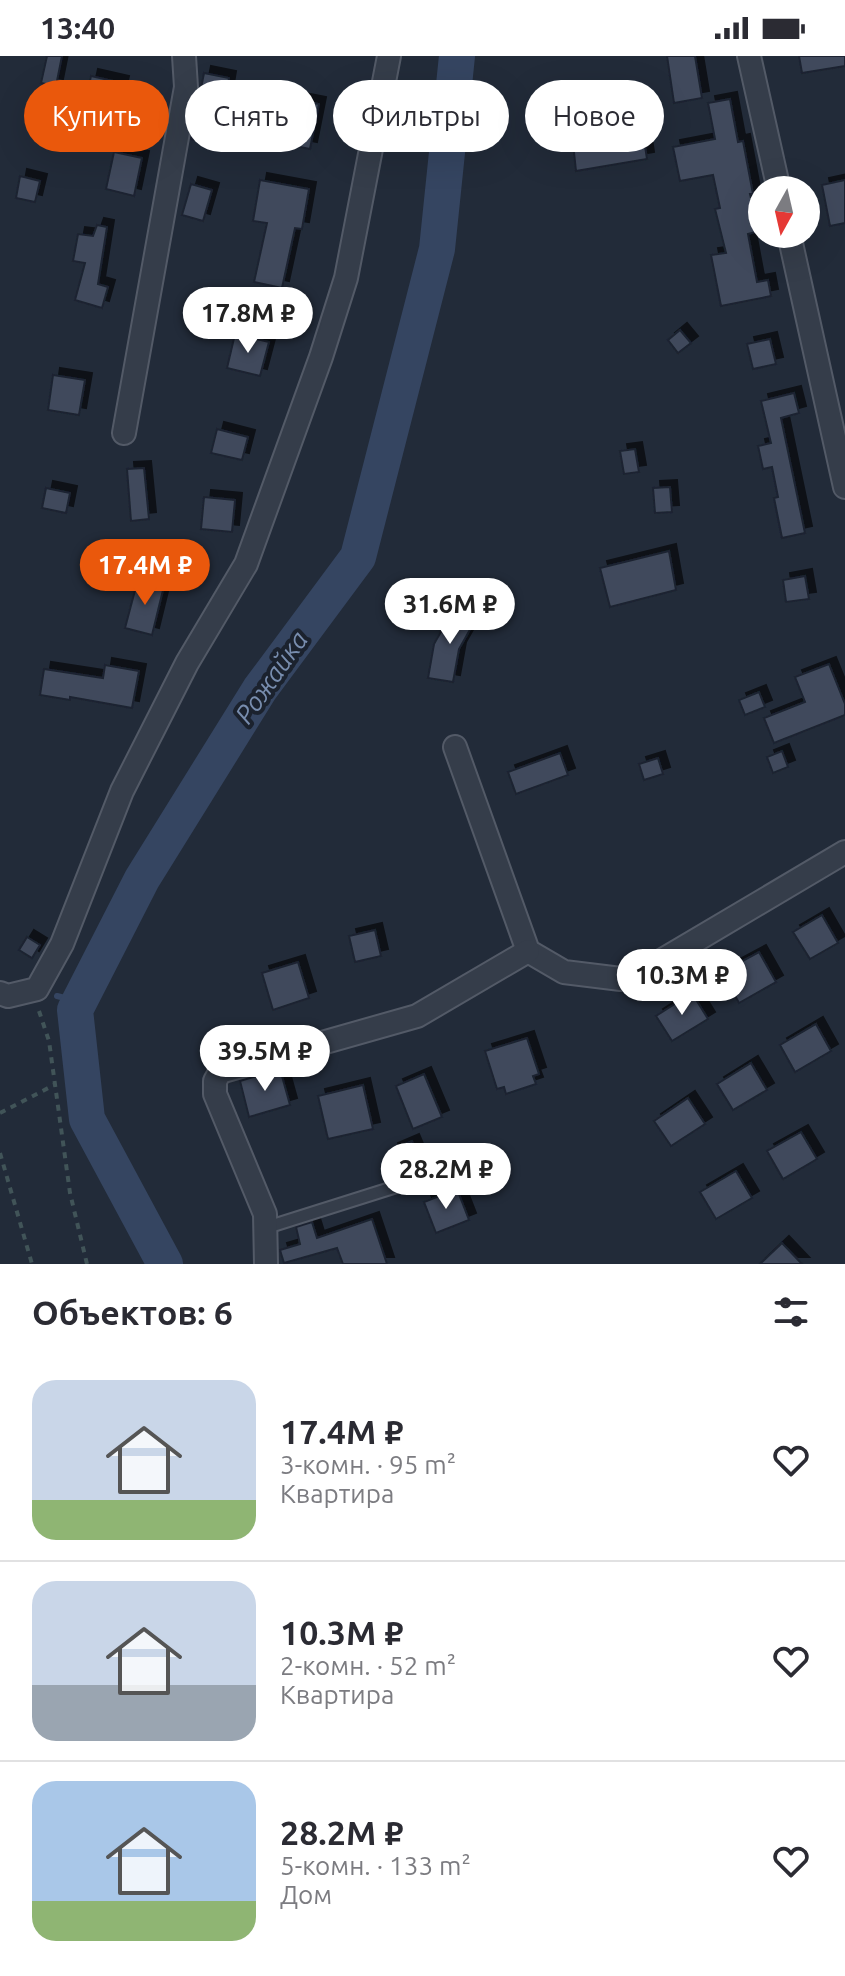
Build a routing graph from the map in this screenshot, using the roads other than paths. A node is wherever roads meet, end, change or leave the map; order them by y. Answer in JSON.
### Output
{"nodes":[{"id":1,"x":184,"y":56,"type":"edge"},
{"id":2,"x":389,"y":56,"type":"edge"},
{"id":3,"x":749,"y":56,"type":"edge"},
{"id":4,"x":776,"y":176,"type":"edge"},
{"id":5,"x":792,"y":248,"type":"edge"},
{"id":6,"x":124,"y":433,"type":"dead end"},
{"id":7,"x":845,"y":487,"type":"edge"},
{"id":8,"x":455,"y":747,"type":"dead end"},
{"id":9,"x":845,"y":852,"type":"edge"},
{"id":10,"x":528,"y":951,"type":"junction"},
{"id":11,"x":0,"y":993,"type":"edge"},
{"id":12,"x":395,"y":1187,"type":"dead end"},
{"id":13,"x":265,"y":1228,"type":"junction"},
{"id":14,"x":266,"y":1264,"type":"edge"}],
"edges":[{"from":1,"to":6,"type":"street"},
{"from":2,"to":11,"type":"street"},
{"from":3,"to":4,"type":"street"},
{"from":5,"to":7,"type":"street"},
{"from":8,"to":10,"type":"street"},
{"from":9,"to":10,"type":"street"},
{"from":10,"to":13,"type":"street"},
{"from":12,"to":13,"type":"lane"},
{"from":13,"to":14,"type":"street"}]}
